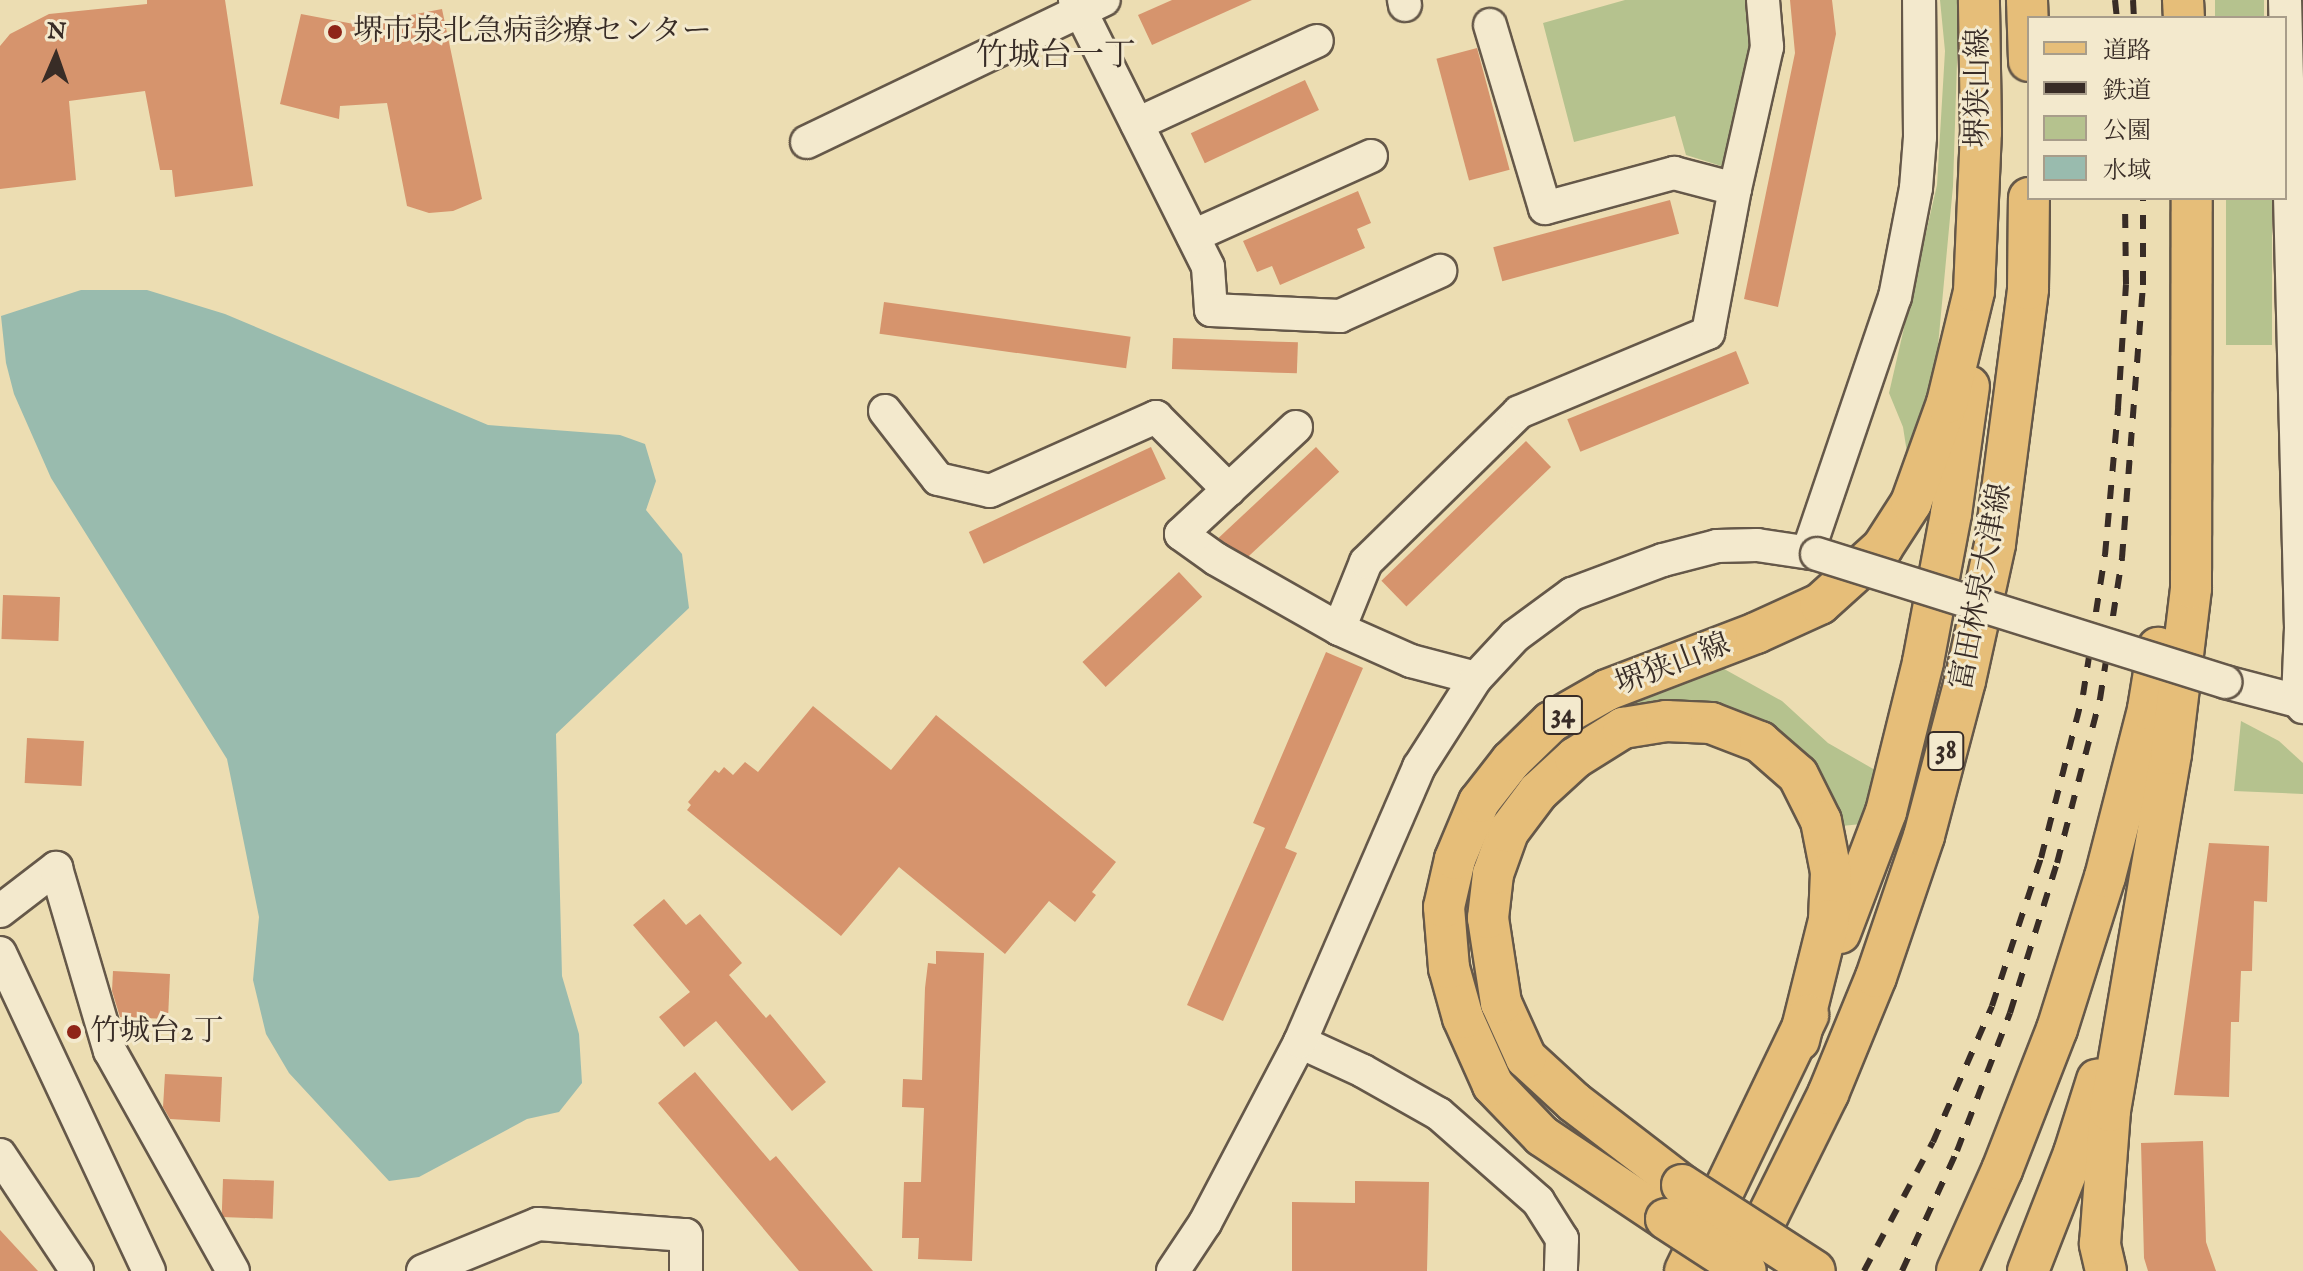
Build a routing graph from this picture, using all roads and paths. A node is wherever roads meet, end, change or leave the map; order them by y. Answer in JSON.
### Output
{"nodes":[{"id":1,"x":1763,"y":0,"type":"edge"},
{"id":2,"x":1919,"y":0,"type":"edge"},
{"id":3,"x":1979,"y":0,"type":"edge"},
{"id":4,"x":1086,"y":4,"type":"edge"},
{"id":5,"x":1490,"y":25,"type":"dead end"},
{"id":6,"x":1317,"y":41,"type":"dead end"},
{"id":7,"x":2287,"y":60,"type":"edge"},
{"id":8,"x":1137,"y":124,"type":"junction"},
{"id":9,"x":807,"y":142,"type":"dead end"},
{"id":10,"x":1371,"y":156,"type":"dead end"},
{"id":11,"x":1735,"y":189,"type":"junction"},
{"id":12,"x":2029,"y":200,"type":"edge"},
{"id":13,"x":2192,"y":200,"type":"edge"},
{"id":14,"x":1193,"y":236,"type":"junction"},
{"id":15,"x":1440,"y":271,"type":"dead end"},
{"id":16,"x":2193,"y":286,"type":"junction"},
{"id":17,"x":1974,"y":291,"type":"junction"},
{"id":18,"x":885,"y":411,"type":"dead end"},
{"id":19,"x":1296,"y":427,"type":"dead end"},
{"id":20,"x":2300,"y":450,"type":"edge"},
{"id":21,"x":1229,"y":490,"type":"junction"},
{"id":22,"x":1812,"y":553,"type":"junction"},
{"id":23,"x":1339,"y":629,"type":"junction"},
{"id":24,"x":1476,"y":678,"type":"junction"},
{"id":25,"x":2300,"y":704,"type":"edge"},
{"id":26,"x":2153,"y":859,"type":"junction"},
{"id":27,"x":0,"y":911,"type":"edge"},
{"id":28,"x":0,"y":953,"type":"edge"},
{"id":29,"x":1799,"y":1040,"type":"junction"},
{"id":30,"x":1300,"y":1042,"type":"junction"},
{"id":31,"x":1745,"y":1151,"type":"junction"},
{"id":32,"x":0,"y":1155,"type":"edge"},
{"id":33,"x":1674,"y":1202,"type":"junction"},
{"id":34,"x":77,"y":1271,"type":"edge"},
{"id":35,"x":149,"y":1271,"type":"edge"},
{"id":36,"x":233,"y":1271,"type":"edge"},
{"id":37,"x":423,"y":1271,"type":"edge"},
{"id":38,"x":686,"y":1271,"type":"edge"},
{"id":39,"x":1173,"y":1271,"type":"edge"},
{"id":40,"x":1561,"y":1271,"type":"edge"},
{"id":41,"x":1666,"y":1271,"type":"edge"},
{"id":42,"x":1685,"y":1271,"type":"edge"},
{"id":43,"x":1744,"y":1271,"type":"edge"},
{"id":44,"x":1815,"y":1271,"type":"edge"},
{"id":45,"x":1957,"y":1271,"type":"edge"},
{"id":46,"x":2028,"y":1271,"type":"edge"},
{"id":47,"x":2106,"y":1271,"type":"edge"}],
"edges":[{"from":1,"to":11,"type":"street"},
{"from":2,"to":22,"type":"street"},
{"from":3,"to":17,"type":"main road","name":"堺狭山線"},
{"from":4,"to":8,"type":"street"},
{"from":4,"to":9,"type":"street"},
{"from":5,"to":11,"type":"street"},
{"from":6,"to":8,"type":"street"},
{"from":7,"to":20,"type":"street"},
{"from":8,"to":14,"type":"street"},
{"from":10,"to":14,"type":"street"},
{"from":11,"to":23,"type":"street"},
{"from":12,"to":43,"type":"main road","name":"富田林泉大津線","number":"38"},
{"from":13,"to":16,"type":"main road"},
{"from":14,"to":15,"type":"street"},
{"from":16,"to":26,"type":"main road"},
{"from":16,"to":45,"type":"main road"},
{"from":17,"to":29,"type":"main road","number":"38"},
{"from":17,"to":33,"type":"main road","name":"堺狭山線","number":"34"},
{"from":18,"to":21,"type":"street"},
{"from":19,"to":21,"type":"street"},
{"from":20,"to":25,"type":"street"},
{"from":21,"to":23,"type":"street"},
{"from":22,"to":24,"type":"street"},
{"from":22,"to":25,"type":"street","bridge":true},
{"from":23,"to":24,"type":"street"},
{"from":24,"to":30,"type":"street"},
{"from":26,"to":46,"type":"main road"},
{"from":26,"to":47,"type":"main road"},
{"from":27,"to":36,"type":"street"},
{"from":28,"to":35,"type":"street"},
{"from":29,"to":31,"type":"main road","number":"38"},
{"from":29,"to":33,"type":"main road","name":"堺狭山線","number":"34"},
{"from":30,"to":39,"type":"street"},
{"from":30,"to":40,"type":"street"},
{"from":31,"to":41,"type":"main road"},
{"from":31,"to":42,"type":"main road","number":"38"},
{"from":32,"to":34,"type":"street"},
{"from":33,"to":43,"type":"main road","name":"堺狭山線","number":"34","bridge":true},
{"from":33,"to":44,"type":"main road","name":"堺狭山線","number":"34","bridge":true},
{"from":37,"to":38,"type":"street"}]}
